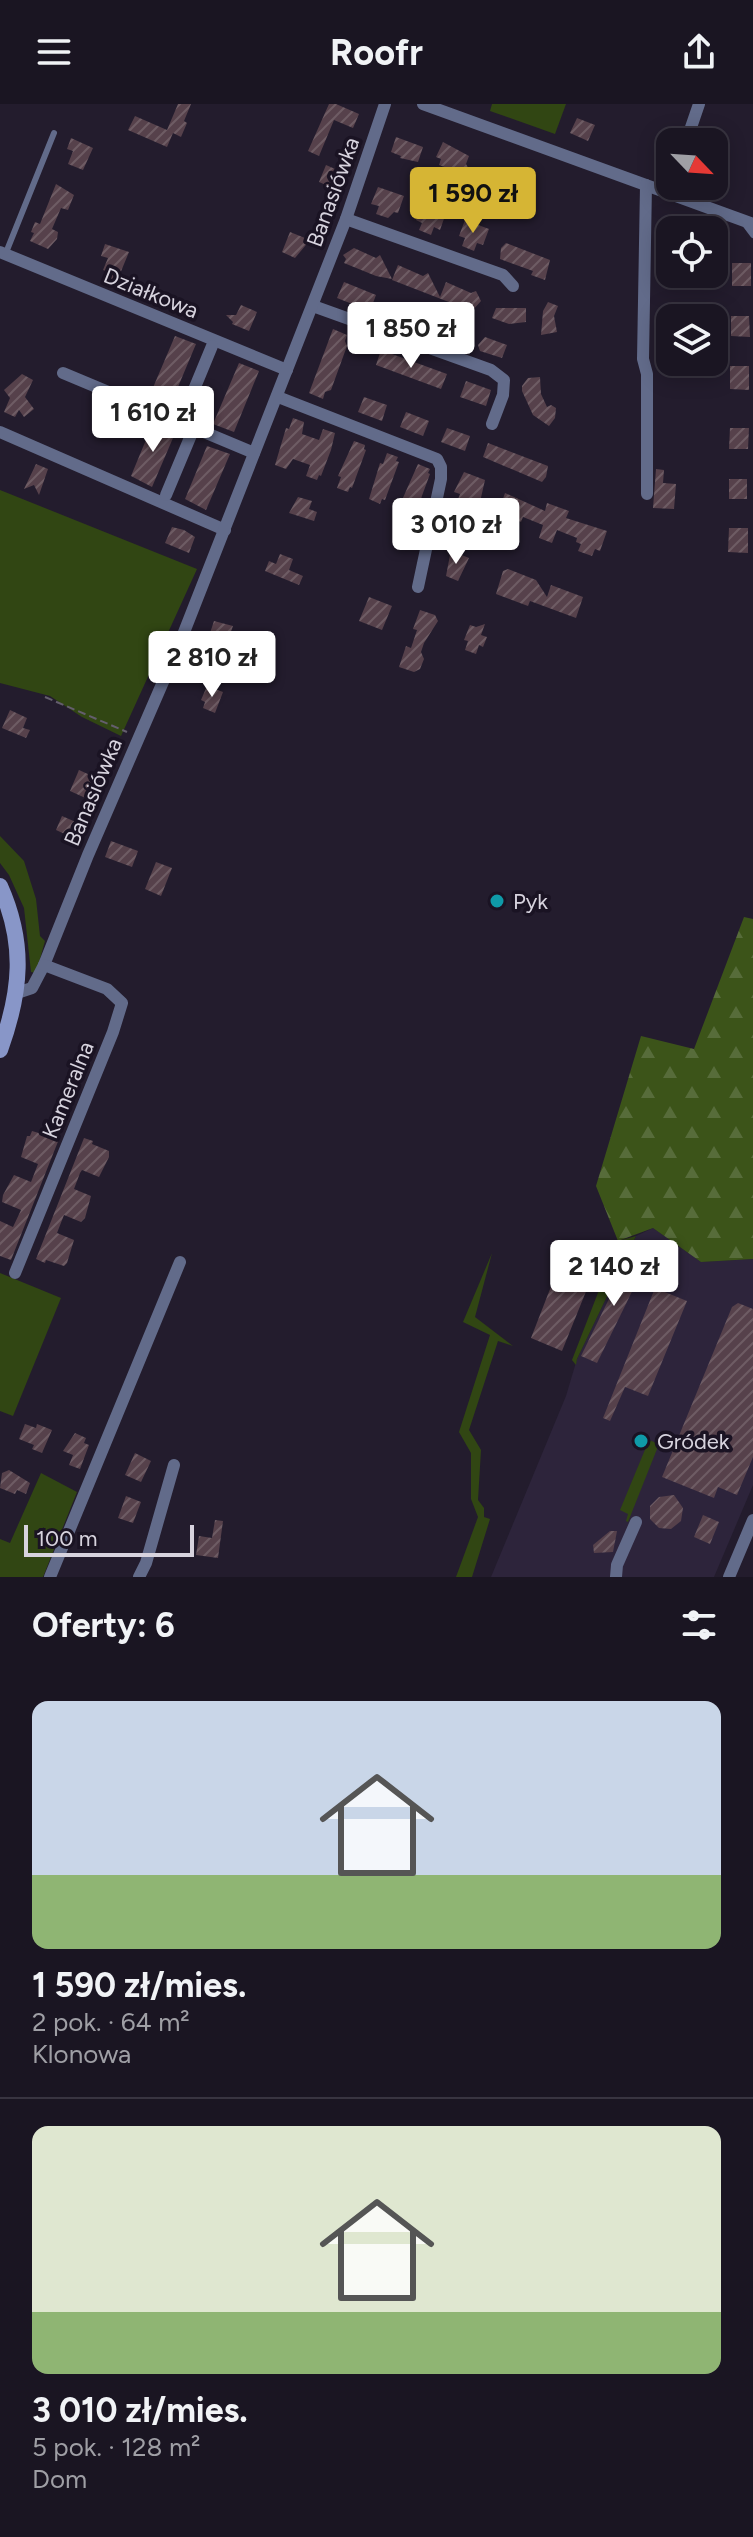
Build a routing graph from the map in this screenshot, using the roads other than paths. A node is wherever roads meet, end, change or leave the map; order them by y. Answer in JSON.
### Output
{"nodes":[{"id":1,"x":385,"y":104,"type":"edge"},
{"id":2,"x":423,"y":104,"type":"edge"},
{"id":3,"x":699,"y":104,"type":"edge"},
{"id":4,"x":691,"y":128,"type":"edge"},
{"id":5,"x":54,"y":133,"type":"dead end"},
{"id":6,"x":646,"y":185,"type":"junction"},
{"id":7,"x":656,"y":187,"type":"edge"},
{"id":8,"x":695,"y":200,"type":"edge"},
{"id":9,"x":346,"y":219,"type":"junction"},
{"id":10,"x":748,"y":222,"type":"edge"},
{"id":11,"x":753,"y":235,"type":"edge"},
{"id":12,"x":3,"y":253,"type":"edge"},
{"id":13,"x":513,"y":286,"type":"dead end"},
{"id":14,"x":313,"y":306,"type":"junction"},
{"id":15,"x":212,"y":346,"type":"dead end"},
{"id":16,"x":287,"y":370,"type":"junction"},
{"id":17,"x":63,"y":373,"type":"dead end"},
{"id":18,"x":278,"y":397,"type":"junction"},
{"id":19,"x":181,"y":421,"type":"junction"},
{"id":20,"x":492,"y":424,"type":"dead end"},
{"id":21,"x":194,"y":428,"type":"junction"},
{"id":22,"x":0,"y":432,"type":"edge"},
{"id":23,"x":254,"y":453,"type":"junction"},
{"id":24,"x":647,"y":494,"type":"dead end"},
{"id":25,"x":166,"y":495,"type":"dead end"},
{"id":26,"x":225,"y":530,"type":"junction"},
{"id":27,"x":418,"y":587,"type":"dead end"},
{"id":28,"x":0,"y":886,"type":"edge"},
{"id":29,"x":44,"y":965,"type":"junction"},
{"id":30,"x":17,"y":993,"type":"junction"},
{"id":31,"x":0,"y":1050,"type":"edge"},
{"id":32,"x":180,"y":1262,"type":"dead end"},
{"id":33,"x":15,"y":1273,"type":"dead end"},
{"id":34,"x":174,"y":1465,"type":"dead end"},
{"id":35,"x":753,"y":1520,"type":"edge"},
{"id":36,"x":636,"y":1522,"type":"dead end"},
{"id":37,"x":50,"y":1577,"type":"edge"},
{"id":38,"x":139,"y":1577,"type":"edge"},
{"id":39,"x":616,"y":1577,"type":"edge"},
{"id":40,"x":729,"y":1577,"type":"edge"}],
"edges":[{"from":1,"to":9,"type":"street","name":"Banasiówka"},
{"from":2,"to":6,"type":"street"},
{"from":3,"to":4,"type":"street"},
{"from":5,"to":12,"type":"lane"},
{"from":6,"to":7,"type":"street"},
{"from":6,"to":24,"type":"street"},
{"from":8,"to":10,"type":"street"},
{"from":9,"to":13,"type":"street"},
{"from":9,"to":14,"type":"street","name":"Banasiówka"},
{"from":10,"to":11,"type":"lane"},
{"from":12,"to":16,"type":"street","name":"Działkowa"},
{"from":14,"to":16,"type":"street","name":"Banasiówka"},
{"from":14,"to":20,"type":"street"},
{"from":15,"to":19,"type":"street"},
{"from":16,"to":18,"type":"street","name":"Banasiówka"},
{"from":17,"to":19,"type":"street"},
{"from":18,"to":23,"type":"street","name":"Banasiówka"},
{"from":18,"to":27,"type":"street"},
{"from":19,"to":21,"type":"street"},
{"from":21,"to":23,"type":"street"},
{"from":21,"to":25,"type":"street"},
{"from":22,"to":26,"type":"street"},
{"from":23,"to":26,"type":"street","name":"Banasiówka"},
{"from":26,"to":29,"type":"street","name":"Banasiówka"},
{"from":28,"to":30,"type":"main road"},
{"from":29,"to":30,"type":"street","name":"Banasiówka"},
{"from":29,"to":33,"type":"street","name":"Kameralna"},
{"from":30,"to":31,"type":"main road"},
{"from":32,"to":37,"type":"street"},
{"from":34,"to":38,"type":"street"},
{"from":35,"to":40,"type":"street"},
{"from":36,"to":39,"type":"street"}]}
